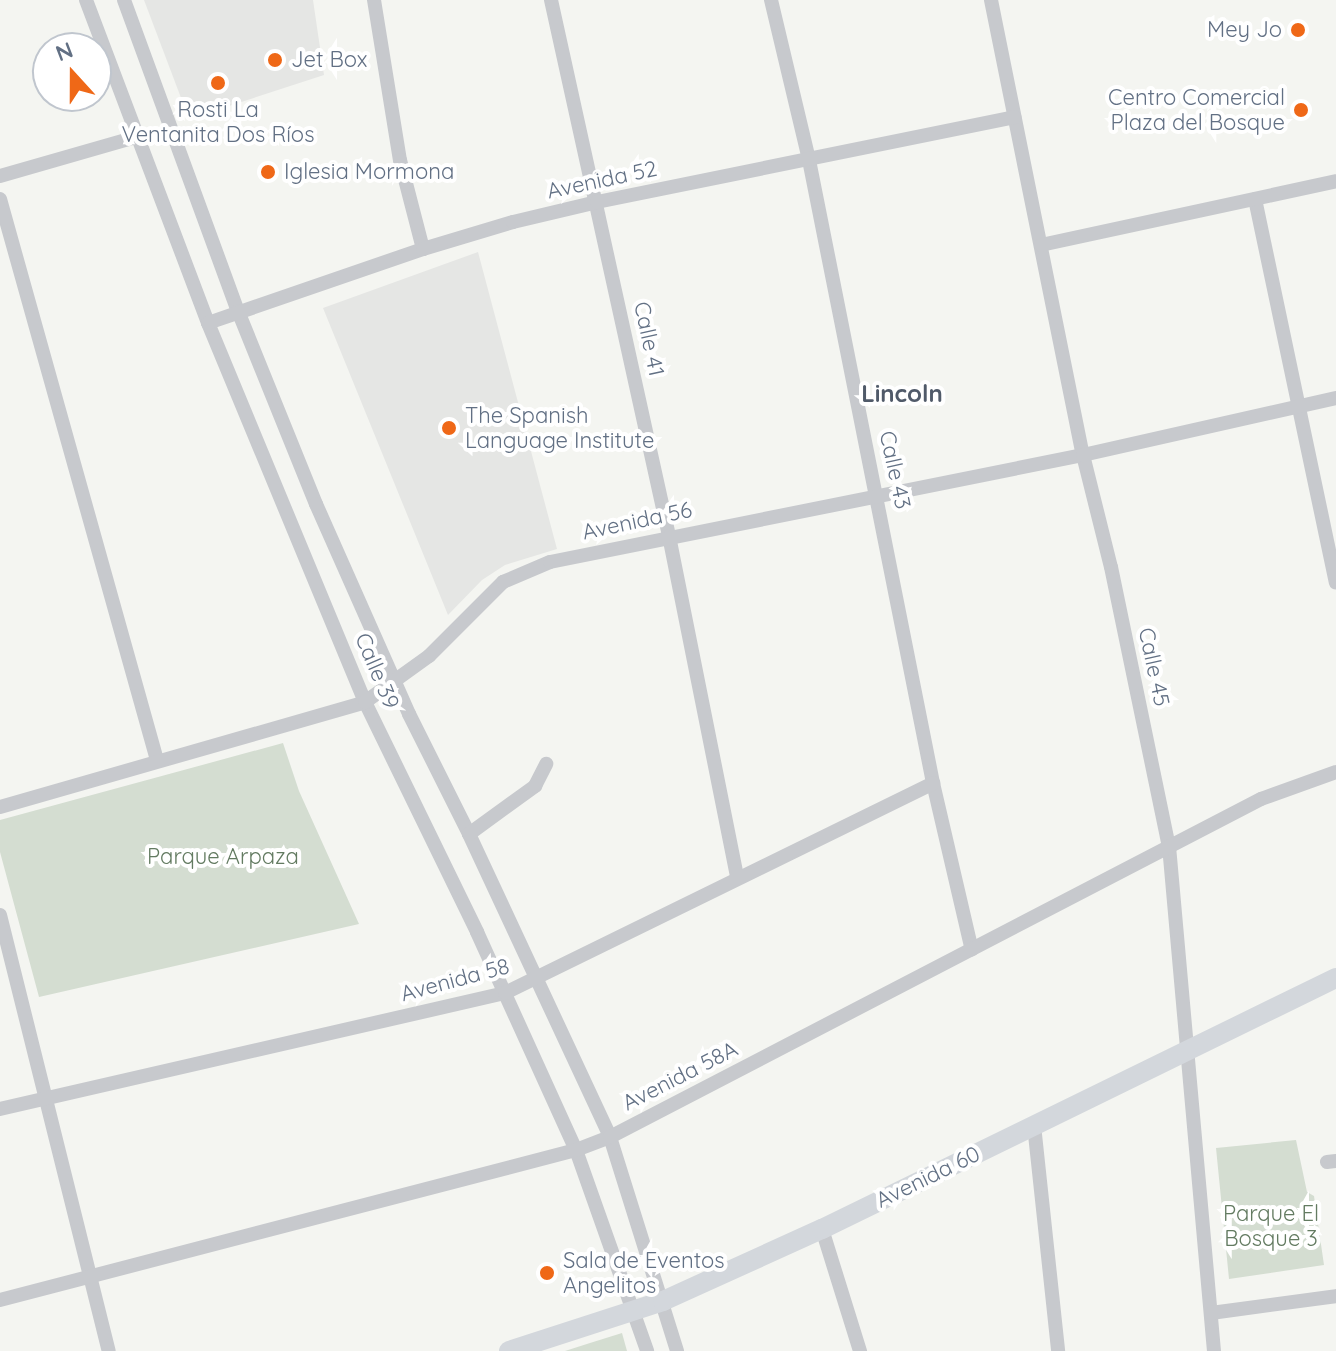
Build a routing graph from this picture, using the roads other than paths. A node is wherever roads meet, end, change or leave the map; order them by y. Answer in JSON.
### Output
{"nodes":[{"id":1,"x":86,"y":0,"type":"edge"},
{"id":2,"x":124,"y":0,"type":"edge"},
{"id":3,"x":374,"y":0,"type":"edge"},
{"id":4,"x":551,"y":0,"type":"edge"},
{"id":5,"x":771,"y":0,"type":"edge"},
{"id":6,"x":991,"y":0,"type":"edge"},
{"id":7,"x":1014,"y":117,"type":"junction"},
{"id":8,"x":136,"y":137,"type":"junction"},
{"id":9,"x":809,"y":160,"type":"junction"},
{"id":10,"x":0,"y":176,"type":"edge"},
{"id":11,"x":1336,"y":181,"type":"edge"},
{"id":12,"x":0,"y":199,"type":"edge"},
{"id":13,"x":1255,"y":199,"type":"junction"},
{"id":14,"x":597,"y":202,"type":"junction"},
{"id":15,"x":1041,"y":245,"type":"junction"},
{"id":16,"x":423,"y":249,"type":"junction"},
{"id":17,"x":238,"y":311,"type":"junction"},
{"id":18,"x":208,"y":323,"type":"junction"},
{"id":19,"x":1336,"y":398,"type":"edge"},
{"id":20,"x":1298,"y":405,"type":"junction"},
{"id":21,"x":1083,"y":455,"type":"junction"},
{"id":22,"x":878,"y":494,"type":"junction"},
{"id":23,"x":669,"y":536,"type":"junction"},
{"id":24,"x":1336,"y":583,"type":"edge"},
{"id":25,"x":395,"y":682,"type":"junction"},
{"id":26,"x":365,"y":702,"type":"junction"},
{"id":27,"x":157,"y":760,"type":"junction"},
{"id":28,"x":546,"y":764,"type":"dead end"},
{"id":29,"x":1336,"y":772,"type":"edge"},
{"id":30,"x":933,"y":783,"type":"junction"},
{"id":31,"x":0,"y":807,"type":"edge"},
{"id":32,"x":469,"y":834,"type":"junction"},
{"id":33,"x":1169,"y":846,"type":"junction"},
{"id":34,"x":737,"y":877,"type":"junction"},
{"id":35,"x":0,"y":915,"type":"edge"},
{"id":36,"x":2,"y":931,"type":"edge"},
{"id":37,"x":972,"y":950,"type":"junction"},
{"id":38,"x":538,"y":978,"type":"junction"},
{"id":39,"x":1336,"y":978,"type":"edge"},
{"id":40,"x":505,"y":993,"type":"junction"},
{"id":41,"x":1186,"y":1051,"type":"junction"},
{"id":42,"x":48,"y":1096,"type":"junction"},
{"id":43,"x":0,"y":1109,"type":"edge"},
{"id":44,"x":1034,"y":1125,"type":"junction"},
{"id":45,"x":610,"y":1137,"type":"junction"},
{"id":46,"x":576,"y":1150,"type":"junction"},
{"id":47,"x":822,"y":1229,"type":"junction"},
{"id":48,"x":89,"y":1276,"type":"junction"},
{"id":49,"x":1336,"y":1296,"type":"edge"},
{"id":50,"x":0,"y":1300,"type":"edge"},
{"id":51,"x":663,"y":1301,"type":"junction"},
{"id":52,"x":635,"y":1310,"type":"junction"},
{"id":53,"x":1211,"y":1313,"type":"junction"},
{"id":54,"x":109,"y":1351,"type":"edge"},
{"id":55,"x":509,"y":1351,"type":"edge"},
{"id":56,"x":647,"y":1351,"type":"edge"},
{"id":57,"x":677,"y":1351,"type":"edge"},
{"id":58,"x":860,"y":1351,"type":"edge"},
{"id":59,"x":1058,"y":1351,"type":"edge"},
{"id":60,"x":1214,"y":1351,"type":"edge"}],
"edges":[{"from":1,"to":8,"type":"street","name":"Calle 39"},
{"from":2,"to":17,"type":"street","name":"Calle 39"},
{"from":3,"to":16,"type":"street"},
{"from":4,"to":14,"type":"street","name":"Calle 41"},
{"from":5,"to":9,"type":"street","name":"Calle 43"},
{"from":6,"to":7,"type":"street","name":"Calle 45"},
{"from":7,"to":9,"type":"street","name":"Avenida 52"},
{"from":7,"to":15,"type":"street","name":"Calle 45"},
{"from":8,"to":10,"type":"street"},
{"from":8,"to":18,"type":"street","name":"Calle 39"},
{"from":9,"to":14,"type":"street","name":"Avenida 52"},
{"from":9,"to":22,"type":"street","name":"Calle 43"},
{"from":11,"to":13,"type":"street"},
{"from":12,"to":27,"type":"street"},
{"from":13,"to":15,"type":"street"},
{"from":13,"to":20,"type":"street"},
{"from":14,"to":16,"type":"street","name":"Avenida 52"},
{"from":14,"to":23,"type":"street","name":"Calle 41"},
{"from":15,"to":21,"type":"street","name":"Calle 45"},
{"from":16,"to":17,"type":"street","name":"Avenida 52"},
{"from":17,"to":18,"type":"street","name":"Avenida 52"},
{"from":17,"to":25,"type":"street","name":"Calle 39"},
{"from":18,"to":26,"type":"street","name":"Calle 39"},
{"from":19,"to":20,"type":"street","name":"Avenida 56"},
{"from":20,"to":21,"type":"street","name":"Avenida 56"},
{"from":20,"to":24,"type":"street"},
{"from":21,"to":22,"type":"street","name":"Avenida 56"},
{"from":21,"to":33,"type":"street","name":"Calle 45"},
{"from":22,"to":23,"type":"street","name":"Avenida 56"},
{"from":22,"to":30,"type":"street","name":"Calle 43"},
{"from":23,"to":25,"type":"street","name":"Avenida 56"},
{"from":23,"to":34,"type":"street","name":"Calle 41"},
{"from":25,"to":26,"type":"street","name":"Avenida 56"},
{"from":25,"to":32,"type":"street","name":"Calle 39"},
{"from":26,"to":27,"type":"street","name":"Avenida 56"},
{"from":26,"to":40,"type":"street","name":"Calle 39"},
{"from":27,"to":31,"type":"street","name":"Avenida 56"},
{"from":28,"to":32,"type":"street"},
{"from":29,"to":33,"type":"street","name":"Avenida 58A"},
{"from":30,"to":34,"type":"street","name":"Avenida 58"},
{"from":30,"to":37,"type":"street","name":"Calle 43"},
{"from":32,"to":38,"type":"street","name":"Calle 39"},
{"from":33,"to":37,"type":"street","name":"Avenida 58A"},
{"from":33,"to":41,"type":"street","name":"Calle 45"},
{"from":34,"to":38,"type":"street","name":"Avenida 58"},
{"from":35,"to":36,"type":"street"},
{"from":36,"to":42,"type":"street"},
{"from":37,"to":45,"type":"street","name":"Avenida 58A"},
{"from":38,"to":40,"type":"street","name":"Avenida 58"},
{"from":38,"to":45,"type":"street","name":"Calle 39"},
{"from":39,"to":41,"type":"street","name":"Avenida 60"},
{"from":40,"to":42,"type":"street","name":"Avenida 58"},
{"from":40,"to":46,"type":"street","name":"Calle 39"},
{"from":41,"to":44,"type":"street","name":"Avenida 60"},
{"from":41,"to":53,"type":"street","name":"Calle 45"},
{"from":42,"to":43,"type":"street","name":"Avenida 58"},
{"from":42,"to":48,"type":"street"},
{"from":44,"to":47,"type":"street","name":"Avenida 60"},
{"from":44,"to":59,"type":"street"},
{"from":45,"to":46,"type":"street","name":"Avenida 58A"},
{"from":45,"to":51,"type":"street","name":"Calle 39"},
{"from":46,"to":48,"type":"street","name":"Avenida 58A"},
{"from":46,"to":52,"type":"street","name":"Calle 39"},
{"from":47,"to":51,"type":"street","name":"Avenida 60"},
{"from":47,"to":58,"type":"street"},
{"from":48,"to":50,"type":"street","name":"Avenida 58A"},
{"from":48,"to":54,"type":"street"},
{"from":49,"to":53,"type":"street"},
{"from":51,"to":52,"type":"street","name":"Avenida 60"},
{"from":51,"to":57,"type":"street","name":"Calle 39"},
{"from":52,"to":55,"type":"street","name":"Avenida 60"},
{"from":52,"to":56,"type":"street","name":"Calle 39"},
{"from":53,"to":60,"type":"street","name":"Calle 45"}]}
